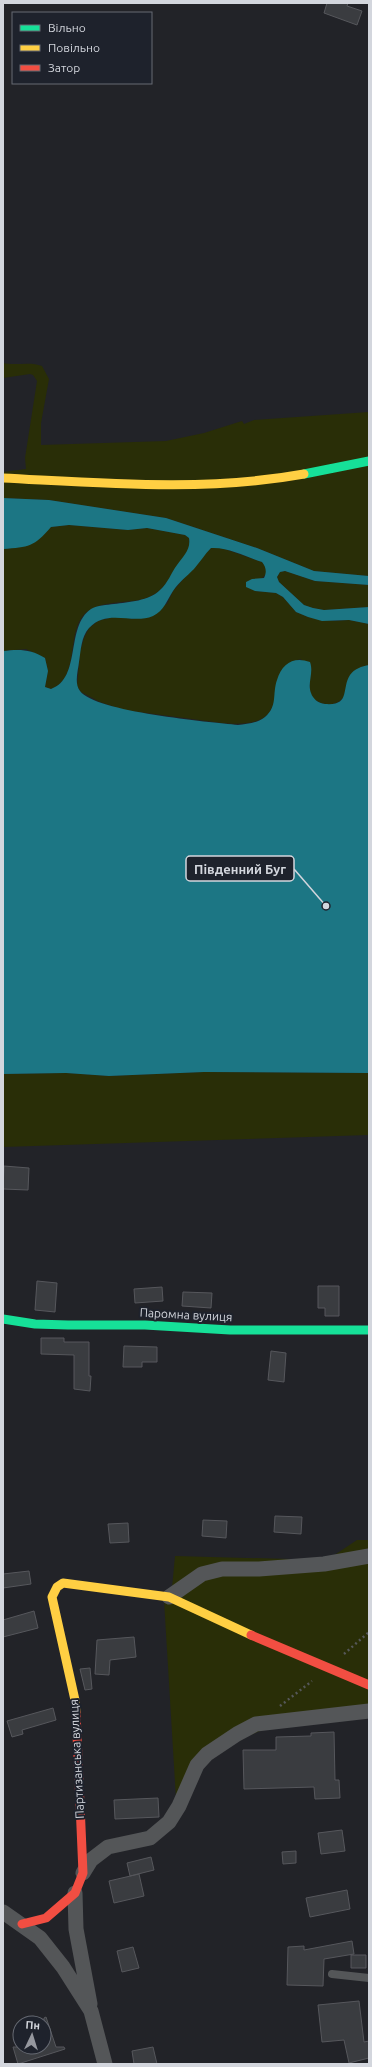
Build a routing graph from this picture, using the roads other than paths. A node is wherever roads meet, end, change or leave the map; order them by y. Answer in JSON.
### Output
{"nodes":[{"id":1,"x":369,"y":461,"type":"edge"},
{"id":2,"x":3,"y":478,"type":"edge"},
{"id":3,"x":3,"y":1319,"type":"edge"},
{"id":4,"x":369,"y":1330,"type":"edge"},
{"id":5,"x":369,"y":1556,"type":"edge"},
{"id":6,"x":169,"y":1597,"type":"junction"},
{"id":7,"x":369,"y":1686,"type":"edge"},
{"id":8,"x":369,"y":1711,"type":"edge"},
{"id":9,"x":83,"y":1873,"type":"junction"},
{"id":10,"x":75,"y":1893,"type":"junction"},
{"id":11,"x":3,"y":1912,"type":"edge"},
{"id":12,"x":22,"y":1924,"type":"junction"},
{"id":13,"x":332,"y":1974,"type":"dead end"},
{"id":14,"x":369,"y":1978,"type":"edge"},
{"id":15,"x":91,"y":2011,"type":"junction"},
{"id":16,"x":105,"y":2064,"type":"edge"}],
"edges":[{"from":1,"to":2,"type":"street"},
{"from":3,"to":4,"type":"street","name":"Паромна вулиця"},
{"from":5,"to":6,"type":"street"},
{"from":6,"to":7,"type":"street"},
{"from":6,"to":9,"type":"street","name":"Партизанська вулиця"},
{"from":8,"to":9,"type":"street"},
{"from":9,"to":10,"type":"street","name":"Партизанська вулиця"},
{"from":10,"to":12,"type":"street","name":"Партизанська вулиця"},
{"from":10,"to":15,"type":"street","name":"Партизанська вулиця"},
{"from":11,"to":12,"type":"street","name":"Партизанська вулиця"},
{"from":12,"to":15,"type":"street","name":"Партизанська вулиця"},
{"from":13,"to":14,"type":"lane"},
{"from":15,"to":16,"type":"street","name":"Партизанська вулиця"}]}
